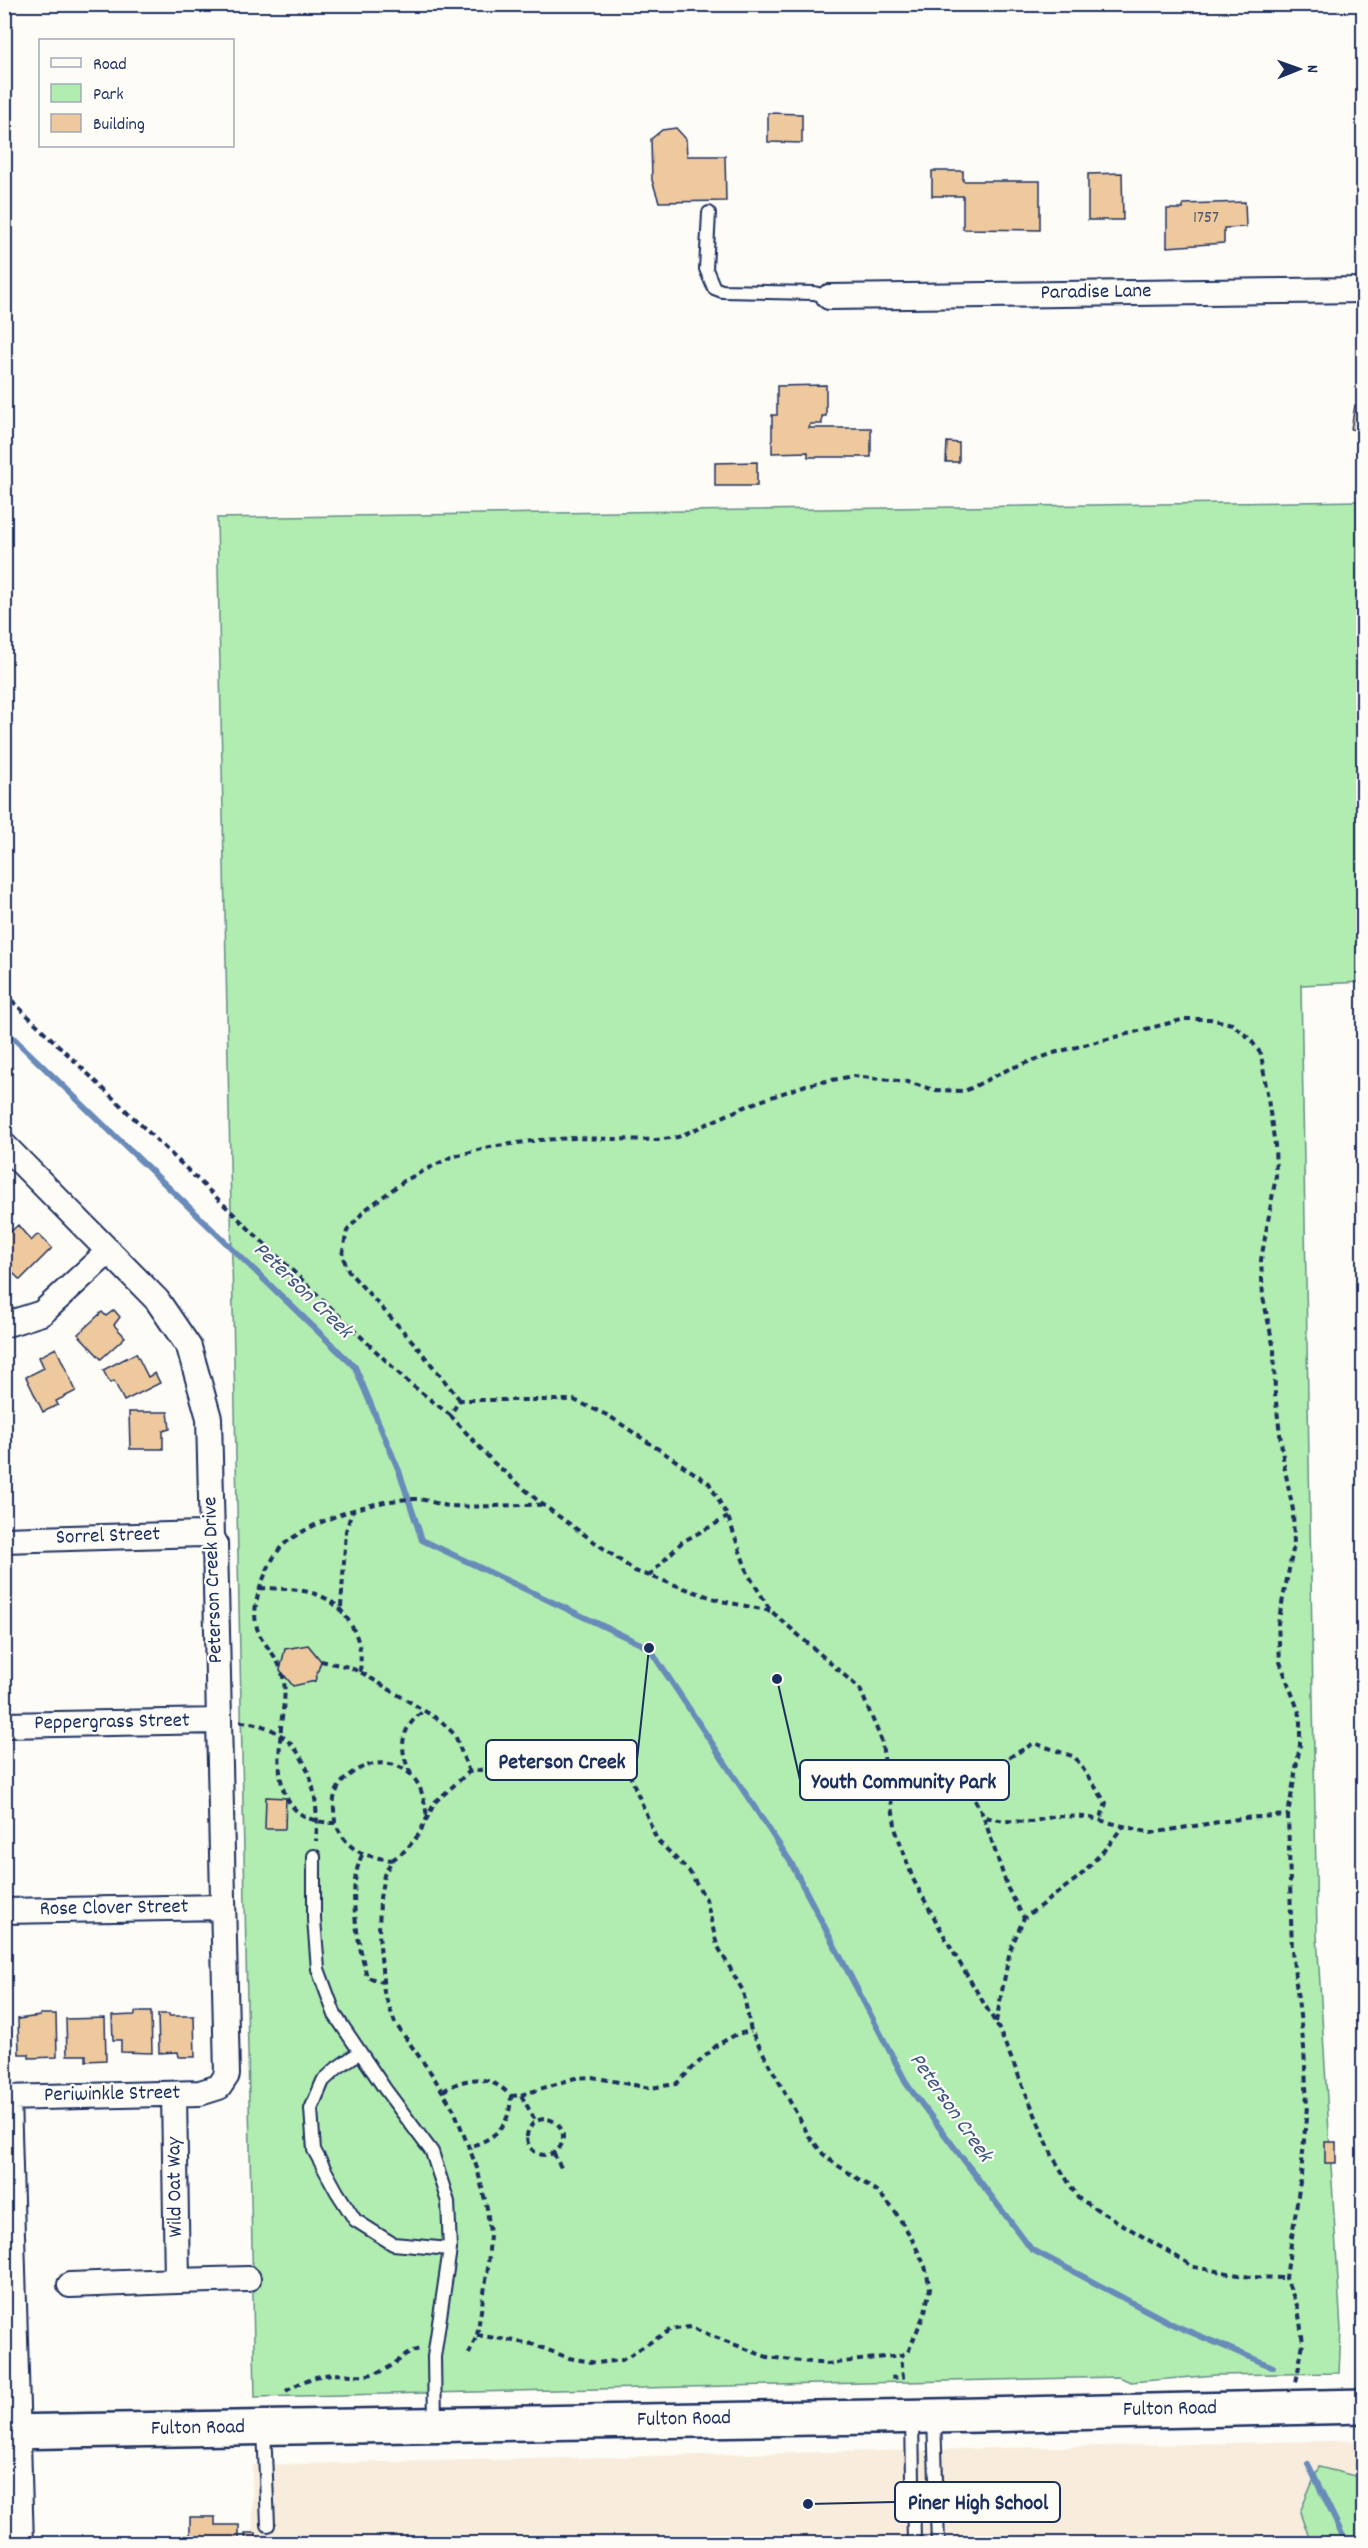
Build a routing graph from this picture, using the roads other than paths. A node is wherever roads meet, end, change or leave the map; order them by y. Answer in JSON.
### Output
{"nodes":[{"id":1,"x":709,"y":213,"type":"dead end"},
{"id":2,"x":1364,"y":290,"type":"edge"},
{"id":3,"x":829,"y":297,"type":"joint"},
{"id":4,"x":4,"y":1145,"type":"edge"},
{"id":5,"x":109,"y":1251,"type":"junction"},
{"id":6,"x":4,"y":1325,"type":"edge"},
{"id":7,"x":212,"y":1537,"type":"junction"},
{"id":8,"x":4,"y":1540,"type":"edge"},
{"id":9,"x":219,"y":1721,"type":"junction"},
{"id":10,"x":4,"y":1725,"type":"edge"},
{"id":11,"x":314,"y":1856,"type":"road end"},
{"id":12,"x":223,"y":1907,"type":"junction"},
{"id":13,"x":4,"y":1911,"type":"edge"},
{"id":14,"x":360,"y":2052,"type":"junction"},
{"id":15,"x":219,"y":2087,"type":"joint"},
{"id":16,"x":174,"y":2094,"type":"junction"},
{"id":17,"x":6,"y":2098,"type":"edge"},
{"id":18,"x":450,"y":2249,"type":"junction"},
{"id":19,"x":248,"y":2279,"type":"dead end"},
{"id":20,"x":177,"y":2281,"type":"junction"},
{"id":21,"x":70,"y":2285,"type":"dead end"},
{"id":22,"x":1364,"y":2406,"type":"edge"},
{"id":23,"x":923,"y":2416,"type":"junction"},
{"id":24,"x":435,"y":2425,"type":"junction"},
{"id":25,"x":264,"y":2428,"type":"junction"},
{"id":26,"x":11,"y":2432,"type":"edge"},
{"id":27,"x":268,"y":2525,"type":"dead end"},
{"id":28,"x":21,"y":2544,"type":"edge"},
{"id":29,"x":914,"y":2544,"type":"edge"},
{"id":30,"x":938,"y":2544,"type":"edge"}],
"edges":[{"from":1,"to":3,"type":"lane"},
{"from":2,"to":3,"type":"street","name":"Paradise Lane"},
{"from":4,"to":5,"type":"street","name":"Peterson Creek Drive"},
{"from":5,"to":6,"type":"street"},
{"from":5,"to":7,"type":"street","name":"Peterson Creek Drive"},
{"from":7,"to":8,"type":"street","name":"Sorrel Street"},
{"from":7,"to":9,"type":"street","name":"Peterson Creek Drive"},
{"from":9,"to":10,"type":"street","name":"Peppergrass Street"},
{"from":9,"to":12,"type":"street","name":"Peterson Creek Drive"},
{"from":11,"to":14,"type":"lane"},
{"from":12,"to":13,"type":"street","name":"Rose Clover Street"},
{"from":12,"to":15,"type":"street","name":"Peterson Creek Drive"},
{"from":14,"to":18,"type":"lane"},
{"from":14,"to":18,"type":"lane"},
{"from":15,"to":16,"type":"street","name":"Periwinkle Street"},
{"from":16,"to":17,"type":"street","name":"Periwinkle Street"},
{"from":16,"to":20,"type":"street","name":"Wild Oat Way"},
{"from":17,"to":26,"type":"street"},
{"from":18,"to":24,"type":"lane"},
{"from":19,"to":20,"type":"street"},
{"from":20,"to":21,"type":"street"},
{"from":22,"to":23,"type":"main road","name":"Fulton Road"},
{"from":23,"to":24,"type":"main road","name":"Fulton Road"},
{"from":23,"to":29,"type":"lane"},
{"from":23,"to":30,"type":"lane"},
{"from":24,"to":25,"type":"main road","name":"Fulton Road"},
{"from":25,"to":26,"type":"main road","name":"Fulton Road"},
{"from":25,"to":27,"type":"lane"},
{"from":26,"to":28,"type":"street"}]}
